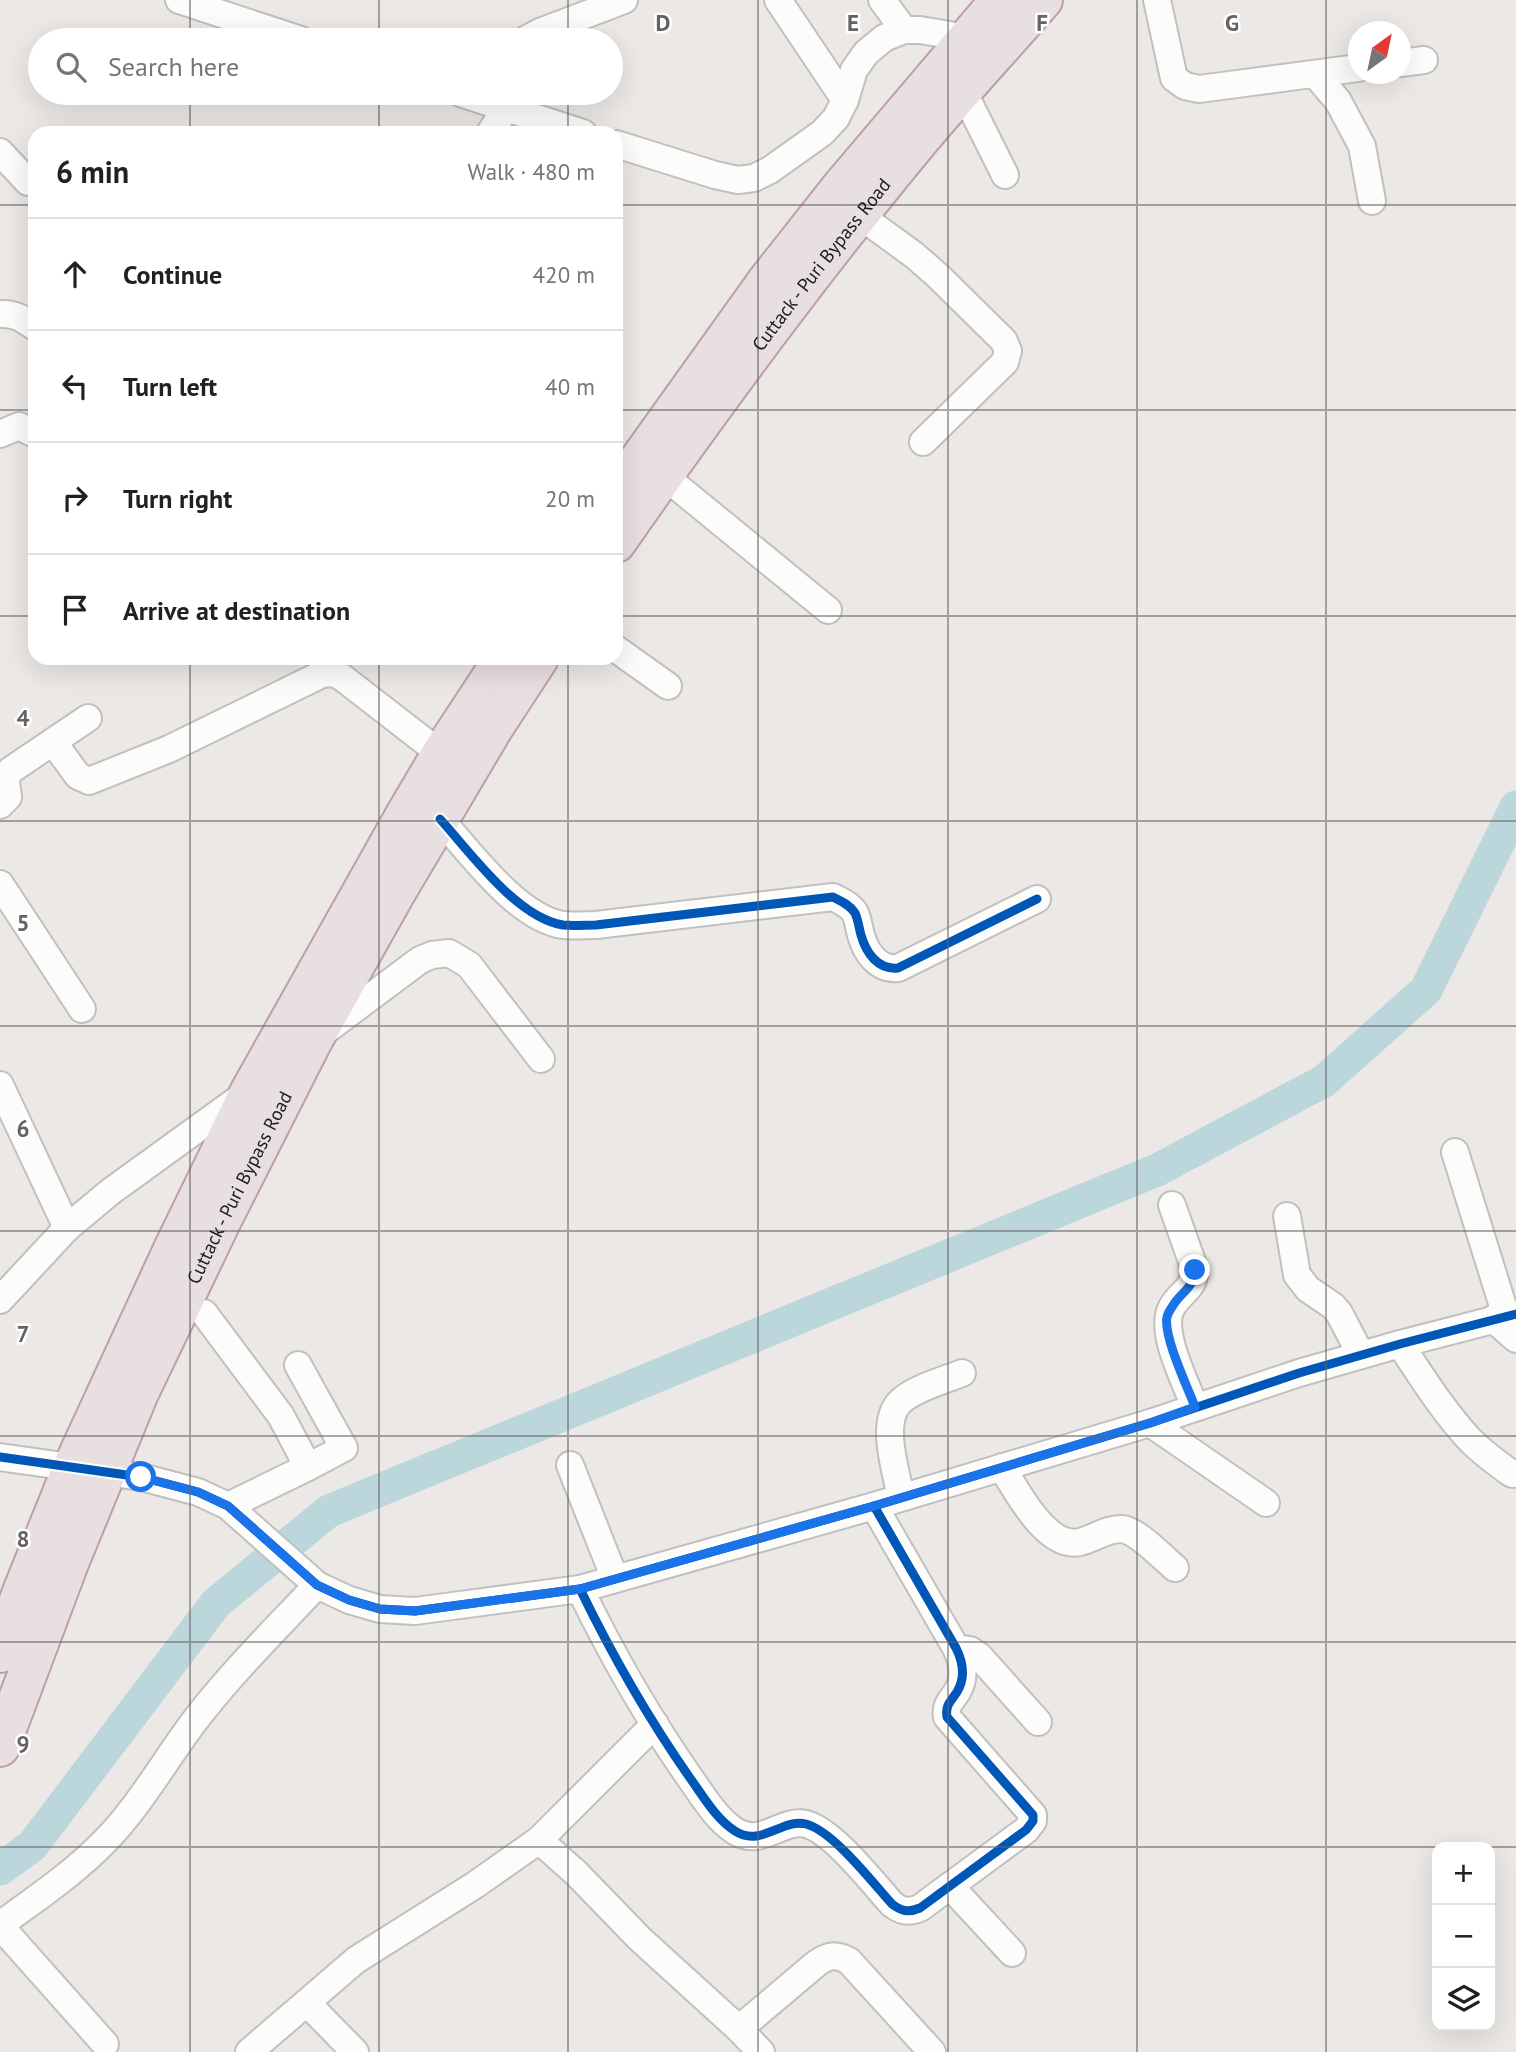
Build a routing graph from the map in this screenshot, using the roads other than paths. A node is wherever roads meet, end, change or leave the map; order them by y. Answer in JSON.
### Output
{"nodes":[{"id":1,"x":179,"y":0,"type":"edge"},
{"id":2,"x":624,"y":0,"type":"edge"},
{"id":3,"x":778,"y":0,"type":"edge"},
{"id":4,"x":881,"y":0,"type":"edge"},
{"id":5,"x":1000,"y":0,"type":"edge"},
{"id":6,"x":1043,"y":0,"type":"edge"},
{"id":7,"x":1157,"y":0,"type":"edge"},
{"id":8,"x":264,"y":28,"type":"edge"},
{"id":9,"x":550,"y":28,"type":"edge"},
{"id":10,"x":904,"y":30,"type":"junction"},
{"id":11,"x":967,"y":38,"type":"junction"},
{"id":12,"x":1348,"y":70,"type":"edge"},
{"id":13,"x":1315,"y":74,"type":"junction"},
{"id":14,"x":963,"y":91,"type":"junction"},
{"id":15,"x":845,"y":100,"type":"junction"},
{"id":16,"x":497,"y":105,"type":"edge"},
{"id":17,"x":506,"y":108,"type":"junction"},
{"id":18,"x":494,"y":126,"type":"edge"},
{"id":19,"x":561,"y":126,"type":"edge"},
{"id":20,"x":623,"y":146,"type":"edge"},
{"id":21,"x":0,"y":152,"type":"edge"},
{"id":22,"x":1005,"y":175,"type":"dead end"},
{"id":23,"x":28,"y":182,"type":"dead end"},
{"id":24,"x":1372,"y":201,"type":"dead end"},
{"id":25,"x":859,"y":215,"type":"junction"},
{"id":26,"x":0,"y":313,"type":"edge"},
{"id":27,"x":28,"y":322,"type":"edge"},
{"id":28,"x":28,"y":430,"type":"edge"},
{"id":29,"x":0,"y":434,"type":"edge"},
{"id":30,"x":923,"y":442,"type":"dead end"},
{"id":31,"x":663,"y":475,"type":"junction"},
{"id":32,"x":623,"y":482,"type":"edge"},
{"id":33,"x":623,"y":533,"type":"edge"},
{"id":34,"x":828,"y":610,"type":"dead end"},
{"id":35,"x":623,"y":654,"type":"edge"},
{"id":36,"x":499,"y":665,"type":"edge"},
{"id":37,"x":534,"y":665,"type":"edge"},
{"id":38,"x":668,"y":686,"type":"dead end"},
{"id":39,"x":88,"y":718,"type":"dead end"},
{"id":40,"x":56,"y":746,"type":"junction"},
{"id":41,"x":441,"y":754,"type":"junction"},
{"id":42,"x":0,"y":805,"type":"edge"},
{"id":43,"x":440,"y":819,"type":"junction"},
{"id":44,"x":4,"y":898,"type":"edge"},
{"id":45,"x":1037,"y":899,"type":"dead end"},
{"id":46,"x":82,"y":1009,"type":"dead end"},
{"id":47,"x":312,"y":1042,"type":"junction"},
{"id":48,"x":541,"y":1059,"type":"dead end"},
{"id":49,"x":0,"y":1085,"type":"edge"},
{"id":50,"x":250,"y":1091,"type":"junction"},
{"id":51,"x":1455,"y":1152,"type":"dead end"},
{"id":52,"x":1172,"y":1205,"type":"dead end"},
{"id":53,"x":1287,"y":1216,"type":"dead end"},
{"id":54,"x":67,"y":1228,"type":"junction"},
{"id":55,"x":0,"y":1300,"type":"edge"},
{"id":56,"x":204,"y":1313,"type":"dead end"},
{"id":57,"x":1508,"y":1322,"type":"edge"},
{"id":58,"x":1399,"y":1344,"type":"junction"},
{"id":59,"x":1362,"y":1355,"type":"junction"},
{"id":60,"x":298,"y":1365,"type":"dead end"},
{"id":61,"x":962,"y":1373,"type":"dead end"},
{"id":62,"x":1195,"y":1407,"type":"junction"},
{"id":63,"x":1150,"y":1423,"type":"junction"},
{"id":64,"x":0,"y":1457,"type":"edge"},
{"id":65,"x":570,"y":1465,"type":"dead end"},
{"id":66,"x":308,"y":1467,"type":"junction"},
{"id":67,"x":1002,"y":1467,"type":"junction"},
{"id":68,"x":90,"y":1469,"type":"junction"},
{"id":69,"x":1512,"y":1474,"type":"dead end"},
{"id":70,"x":901,"y":1497,"type":"junction"},
{"id":71,"x":1266,"y":1503,"type":"dead end"},
{"id":72,"x":874,"y":1506,"type":"junction"},
{"id":73,"x":236,"y":1513,"type":"junction"},
{"id":74,"x":1175,"y":1568,"type":"dead end"},
{"id":75,"x":615,"y":1579,"type":"junction"},
{"id":76,"x":311,"y":1580,"type":"junction"},
{"id":77,"x":580,"y":1589,"type":"junction"},
{"id":78,"x":956,"y":1648,"type":"junction"},
{"id":79,"x":0,"y":1653,"type":"edge"},
{"id":80,"x":1038,"y":1722,"type":"dead end"},
{"id":81,"x":654,"y":1724,"type":"junction"},
{"id":82,"x":0,"y":1747,"type":"edge"},
{"id":83,"x":539,"y":1840,"type":"junction"},
{"id":84,"x":950,"y":1886,"type":"junction"},
{"id":85,"x":0,"y":1926,"type":"edge"},
{"id":86,"x":1012,"y":1954,"type":"dead end"},
{"id":87,"x":307,"y":2003,"type":"junction"},
{"id":88,"x":739,"y":2029,"type":"junction"},
{"id":89,"x":105,"y":2044,"type":"dead end"},
{"id":90,"x":249,"y":2052,"type":"edge"},
{"id":91,"x":355,"y":2052,"type":"edge"},
{"id":92,"x":761,"y":2052,"type":"edge"},
{"id":93,"x":932,"y":2052,"type":"edge"}],
"edges":[{"from":1,"to":8,"type":"street"},
{"from":2,"to":9,"type":"street"},
{"from":3,"to":15,"type":"street"},
{"from":4,"to":10,"type":"street"},
{"from":5,"to":11,"type":"highway","name":"Cuttack - Puri Bypass Road"},
{"from":6,"to":14,"type":"highway","name":"Cuttack - Puri Bypass Road"},
{"from":7,"to":13,"type":"street"},
{"from":10,"to":11,"type":"street"},
{"from":10,"to":15,"type":"street"},
{"from":11,"to":32,"type":"highway","name":"Cuttack - Puri Bypass Road"},
{"from":12,"to":13,"type":"street"},
{"from":13,"to":24,"type":"street"},
{"from":14,"to":22,"type":"street"},
{"from":14,"to":25,"type":"highway","name":"Cuttack - Puri Bypass Road"},
{"from":15,"to":20,"type":"street"},
{"from":16,"to":17,"type":"street"},
{"from":17,"to":18,"type":"street"},
{"from":17,"to":19,"type":"street"},
{"from":21,"to":23,"type":"street"},
{"from":25,"to":30,"type":"street"},
{"from":25,"to":31,"type":"highway","name":"Cuttack - Puri Bypass Road"},
{"from":26,"to":27,"type":"street"},
{"from":28,"to":29,"type":"street"},
{"from":31,"to":33,"type":"highway","name":"Cuttack - Puri Bypass Road"},
{"from":31,"to":34,"type":"street"},
{"from":35,"to":38,"type":"street"},
{"from":36,"to":41,"type":"highway","name":"Cuttack - Puri Bypass Road"},
{"from":37,"to":43,"type":"highway","name":"Cuttack - Puri Bypass Road"},
{"from":39,"to":40,"type":"street"},
{"from":40,"to":41,"type":"street"},
{"from":40,"to":42,"type":"street"},
{"from":41,"to":50,"type":"highway","name":"Cuttack - Puri Bypass Road"},
{"from":43,"to":45,"type":"street"},
{"from":43,"to":47,"type":"highway","name":"Cuttack - Puri Bypass Road"},
{"from":44,"to":46,"type":"street"},
{"from":47,"to":48,"type":"street"},
{"from":47,"to":68,"type":"highway","name":"Cuttack - Puri Bypass Road"},
{"from":49,"to":54,"type":"street"},
{"from":50,"to":54,"type":"street"},
{"from":50,"to":68,"type":"highway","name":"Cuttack - Puri Bypass Road"},
{"from":51,"to":57,"type":"street"},
{"from":52,"to":62,"type":"street"},
{"from":53,"to":59,"type":"street"},
{"from":54,"to":55,"type":"street"},
{"from":56,"to":66,"type":"street"},
{"from":57,"to":58,"type":"street"},
{"from":58,"to":59,"type":"street"},
{"from":58,"to":69,"type":"street"},
{"from":59,"to":62,"type":"street"},
{"from":60,"to":66,"type":"street"},
{"from":61,"to":70,"type":"street"},
{"from":62,"to":63,"type":"street"},
{"from":63,"to":67,"type":"street"},
{"from":63,"to":71,"type":"street"},
{"from":64,"to":68,"type":"street"},
{"from":65,"to":75,"type":"street"},
{"from":66,"to":73,"type":"street"},
{"from":67,"to":70,"type":"street"},
{"from":67,"to":74,"type":"street"},
{"from":68,"to":73,"type":"street"},
{"from":68,"to":79,"type":"highway","name":"Cuttack - Puri Bypass Road"},
{"from":68,"to":82,"type":"highway","name":"Cuttack - Puri Bypass Road"},
{"from":70,"to":72,"type":"street"},
{"from":72,"to":75,"type":"street"},
{"from":72,"to":78,"type":"street"},
{"from":73,"to":76,"type":"street"},
{"from":75,"to":77,"type":"street"},
{"from":76,"to":77,"type":"street"},
{"from":76,"to":85,"type":"street"},
{"from":77,"to":81,"type":"street"},
{"from":78,"to":80,"type":"street"},
{"from":78,"to":84,"type":"street"},
{"from":81,"to":83,"type":"street"},
{"from":81,"to":84,"type":"street"},
{"from":83,"to":87,"type":"street"},
{"from":83,"to":88,"type":"street"},
{"from":84,"to":86,"type":"street"},
{"from":85,"to":89,"type":"street"},
{"from":87,"to":90,"type":"street"},
{"from":87,"to":91,"type":"street"},
{"from":88,"to":92,"type":"street"},
{"from":88,"to":93,"type":"street"}]}
